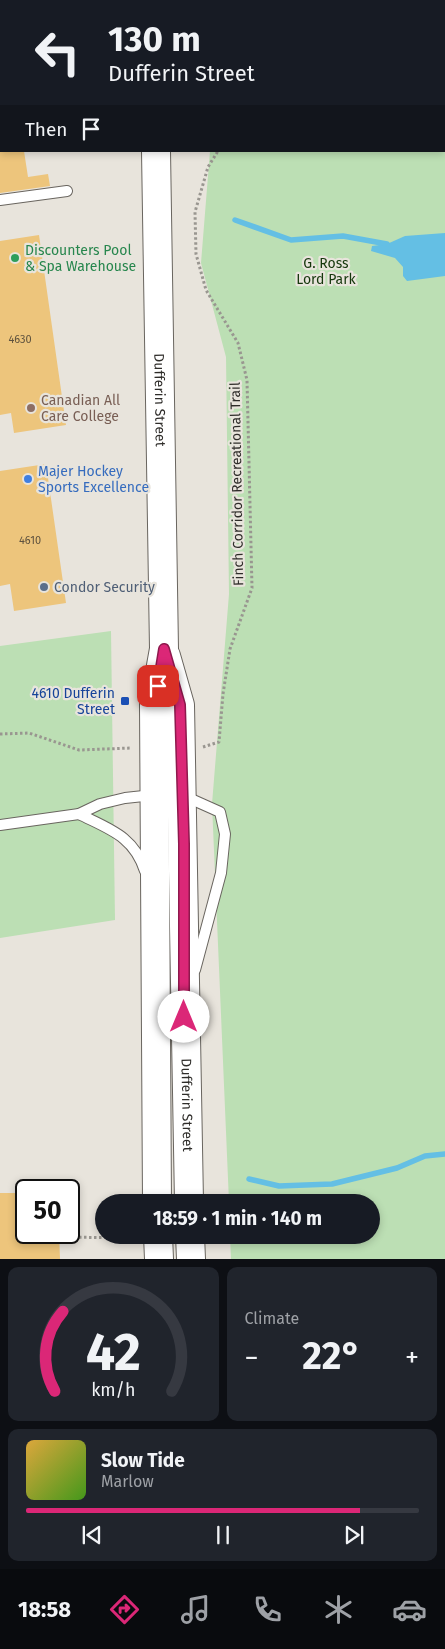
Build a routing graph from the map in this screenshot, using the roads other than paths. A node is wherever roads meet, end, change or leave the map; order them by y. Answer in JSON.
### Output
{"nodes":[{"id":1,"x":156,"y":152,"type":"edge"},
{"id":2,"x":68,"y":191,"type":"dead end"},
{"id":3,"x":0,"y":200,"type":"edge"},
{"id":4,"x":169,"y":795,"type":"junction"},
{"id":5,"x":79,"y":814,"type":"junction"},
{"id":6,"x":0,"y":825,"type":"edge"},
{"id":7,"x":155,"y":904,"type":"junction"},
{"id":8,"x":184,"y":1017,"type":"junction"},
{"id":9,"x":158,"y":1194,"type":"edge"},
{"id":10,"x":189,"y":1194,"type":"edge"},
{"id":11,"x":152,"y":1244,"type":"edge"},
{"id":12,"x":190,"y":1244,"type":"edge"},
{"id":13,"x":159,"y":1259,"type":"edge"},
{"id":14,"x":191,"y":1259,"type":"edge"}],
"edges":[{"from":1,"to":4,"type":"main road","name":"Dufferin Street"},
{"from":2,"to":3,"type":"lane"},
{"from":4,"to":5,"type":"lane"},
{"from":4,"to":7,"type":"main road","name":"Dufferin Street"},
{"from":4,"to":8,"type":"main road","name":"Dufferin Street"},
{"from":4,"to":8,"type":"lane"},
{"from":5,"to":6,"type":"lane"},
{"from":5,"to":7,"type":"lane"},
{"from":7,"to":9,"type":"main road","name":"Dufferin Street"},
{"from":8,"to":10,"type":"main road","name":"Dufferin Street"},
{"from":11,"to":13,"type":"main road"},
{"from":12,"to":14,"type":"main road"}]}
